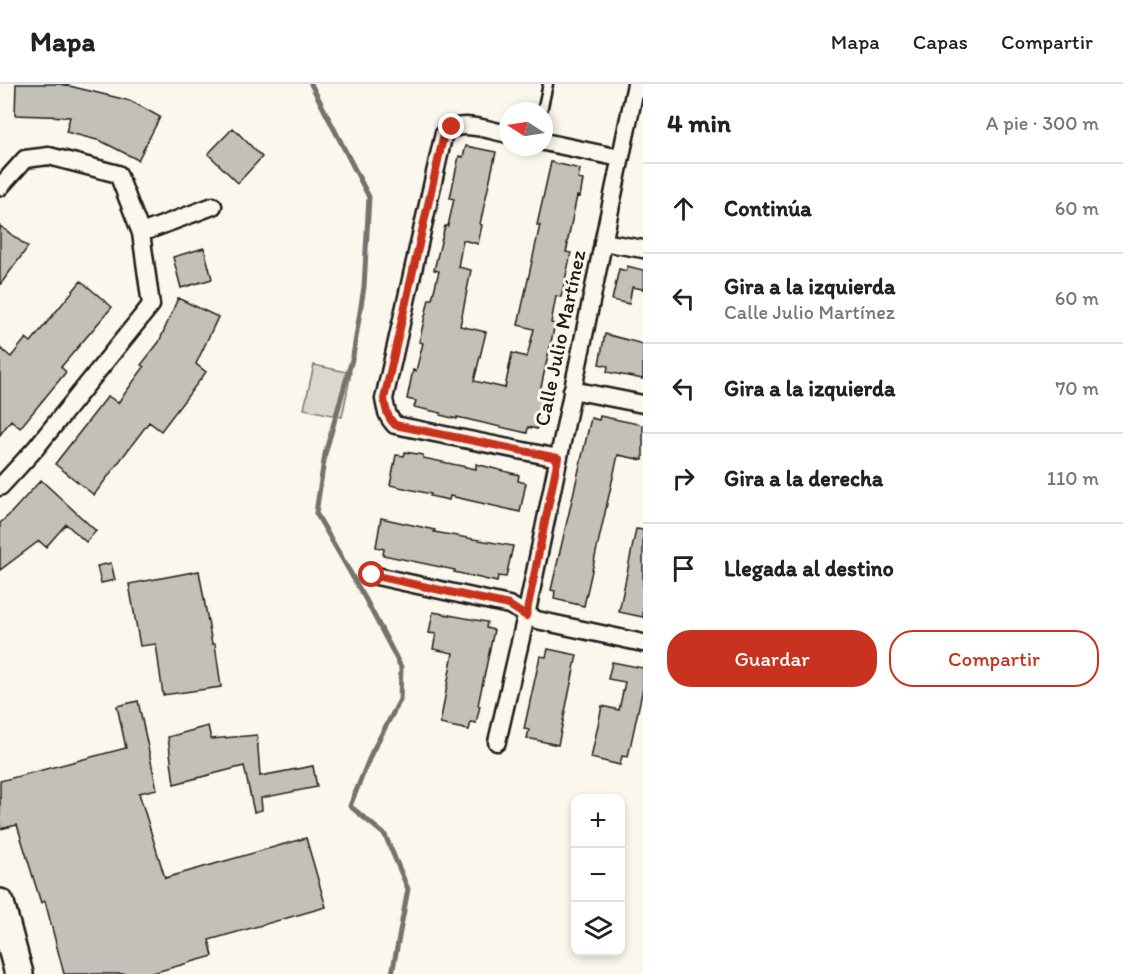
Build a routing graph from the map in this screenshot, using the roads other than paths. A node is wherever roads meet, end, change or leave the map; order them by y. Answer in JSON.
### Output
{"nodes":[{"id":1,"x":548,"y":84,"type":"edge"},
{"id":2,"x":636,"y":84,"type":"edge"},
{"id":3,"x":544,"y":102,"type":"edge"},
{"id":4,"x":499,"y":132,"type":"edge"},
{"id":5,"x":553,"y":144,"type":"edge"},
{"id":6,"x":620,"y":158,"type":"junction"},
{"id":7,"x":0,"y":188,"type":"edge"},
{"id":8,"x":213,"y":206,"type":"dead end"},
{"id":9,"x":141,"y":233,"type":"junction"},
{"id":10,"x":603,"y":242,"type":"junction"},
{"id":11,"x":643,"y":249,"type":"edge"},
{"id":12,"x":572,"y":390,"type":"junction"},
{"id":13,"x":643,"y":404,"type":"edge"},
{"id":14,"x":558,"y":458,"type":"junction"},
{"id":15,"x":0,"y":488,"type":"edge"},
{"id":16,"x":372,"y":575,"type":"dead end"},
{"id":17,"x":526,"y":616,"type":"junction"},
{"id":18,"x":643,"y":643,"type":"edge"},
{"id":19,"x":497,"y":742,"type":"dead end"},
{"id":20,"x":0,"y":903,"type":"edge"},
{"id":21,"x":19,"y":974,"type":"edge"}],
"edges":[{"from":1,"to":3,"type":"lane"},
{"from":2,"to":6,"type":"street","name":"Calle Julio Martínez"},
{"from":4,"to":14,"type":"street"},
{"from":5,"to":6,"type":"street"},
{"from":6,"to":10,"type":"street","name":"Calle Julio Martínez"},
{"from":7,"to":9,"type":"street"},
{"from":8,"to":9,"type":"street"},
{"from":9,"to":15,"type":"street"},
{"from":10,"to":11,"type":"street"},
{"from":10,"to":12,"type":"street","name":"Calle Julio Martínez"},
{"from":12,"to":13,"type":"street"},
{"from":12,"to":14,"type":"street","name":"Calle Julio Martínez"},
{"from":14,"to":17,"type":"street","name":"Calle Julio Martínez"},
{"from":16,"to":17,"type":"street"},
{"from":17,"to":18,"type":"street"},
{"from":17,"to":19,"type":"street","name":"Calle Julio Martínez"},
{"from":20,"to":21,"type":"main road"}]}
